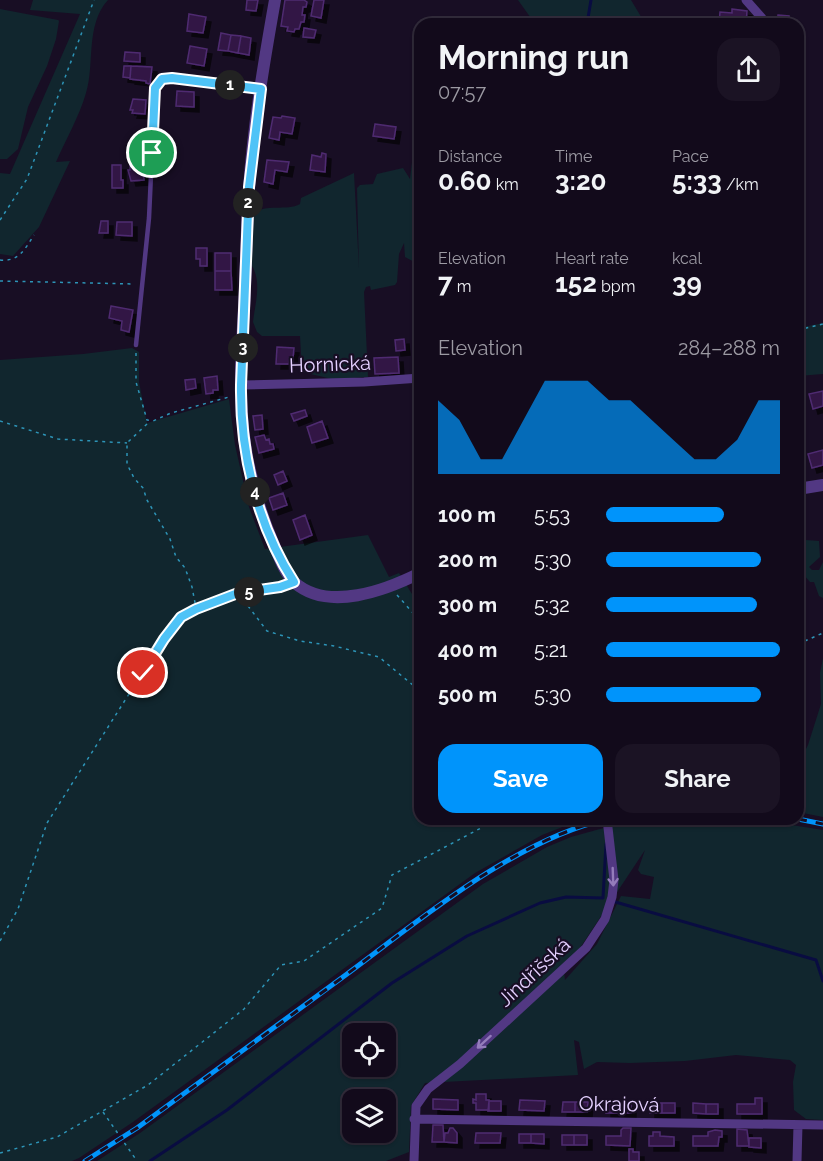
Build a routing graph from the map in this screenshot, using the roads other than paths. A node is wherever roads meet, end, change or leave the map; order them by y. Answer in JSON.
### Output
{"nodes":[{"id":1,"x":274,"y":0,"type":"edge"},
{"id":2,"x":746,"y":0,"type":"edge"},
{"id":3,"x":762,"y":18,"type":"edge"},
{"id":4,"x":261,"y":89,"type":"junction"},
{"id":5,"x":136,"y":345,"type":"road end"},
{"id":6,"x":414,"y":378,"type":"edge"},
{"id":7,"x":241,"y":385,"type":"junction"},
{"id":8,"x":823,"y":485,"type":"edge"},
{"id":9,"x":804,"y":488,"type":"edge"},
{"id":10,"x":414,"y":576,"type":"edge"},
{"id":11,"x":609,"y":825,"type":"edge"},
{"id":12,"x":414,"y":1119,"type":"junction"},
{"id":13,"x":798,"y":1125,"type":"junction"},
{"id":14,"x":823,"y":1125,"type":"edge"},
{"id":15,"x":414,"y":1161,"type":"edge"},
{"id":16,"x":797,"y":1161,"type":"edge"}],
"edges":[{"from":1,"to":4,"type":"street"},
{"from":2,"to":3,"type":"street"},
{"from":4,"to":5,"type":"lane"},
{"from":4,"to":7,"type":"street"},
{"from":6,"to":7,"type":"street","name":"Hornická"},
{"from":7,"to":10,"type":"street"},
{"from":8,"to":9,"type":"street"},
{"from":11,"to":12,"type":"street","name":"Jindřišská","one_way":true},
{"from":12,"to":13,"type":"street","name":"Okrajová"},
{"from":12,"to":15,"type":"street"},
{"from":13,"to":14,"type":"street","name":"Okrajová"},
{"from":13,"to":16,"type":"street"}]}
